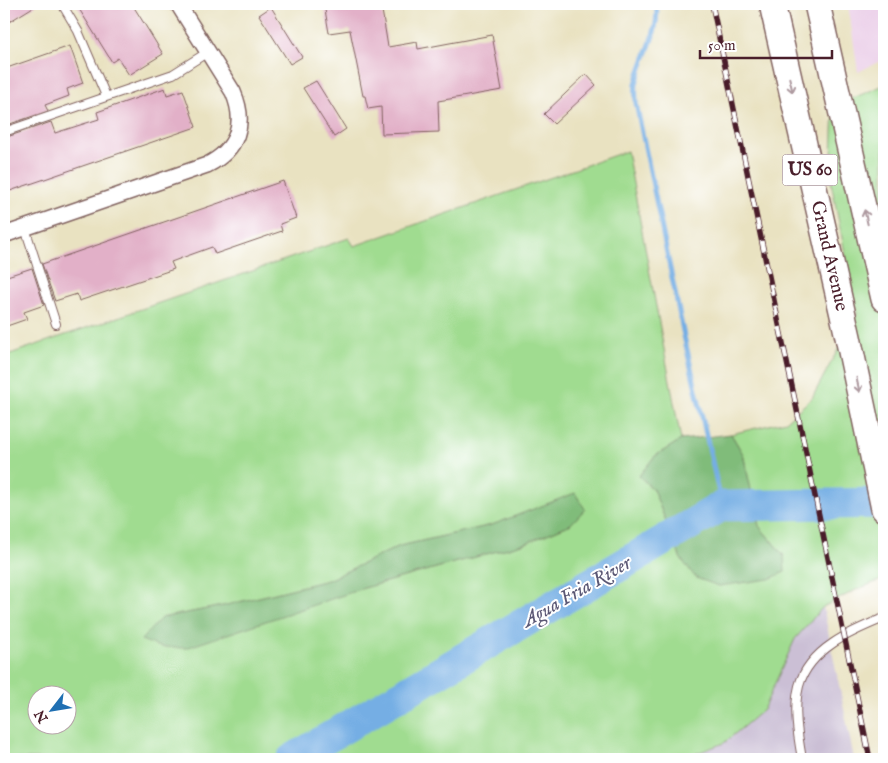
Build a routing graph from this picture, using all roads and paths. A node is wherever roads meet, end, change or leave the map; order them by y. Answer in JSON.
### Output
{"nodes":[{"id":1,"x":62,"y":4,"type":"edge"},
{"id":2,"x":178,"y":4,"type":"edge"},
{"id":3,"x":772,"y":4,"type":"edge"},
{"id":4,"x":817,"y":4,"type":"edge"},
{"id":5,"x":208,"y":52,"type":"junction"},
{"id":6,"x":106,"y":96,"type":"junction"},
{"id":7,"x":4,"y":132,"type":"edge"},
{"id":8,"x":25,"y":228,"type":"junction"},
{"id":9,"x":4,"y":235,"type":"edge"},
{"id":10,"x":884,"y":299,"type":"edge"},
{"id":11,"x":56,"y":324,"type":"dead end"},
{"id":12,"x":884,"y":509,"type":"edge"},
{"id":13,"x":884,"y":618,"type":"edge"},
{"id":14,"x":802,"y":759,"type":"edge"}],
"edges":[{"from":1,"to":6,"type":"lane"},
{"from":2,"to":5,"type":"street"},
{"from":3,"to":12,"type":"highway","name":"Grand Avenue","number":"US 60","one_way":true},
{"from":10,"to":4,"type":"highway","number":"US 60","one_way":true},
{"from":5,"to":6,"type":"lane"},
{"from":5,"to":8,"type":"street"},
{"from":6,"to":7,"type":"lane"},
{"from":8,"to":9,"type":"street"},
{"from":8,"to":11,"type":"lane"},
{"from":13,"to":14,"type":"lane"}]}
